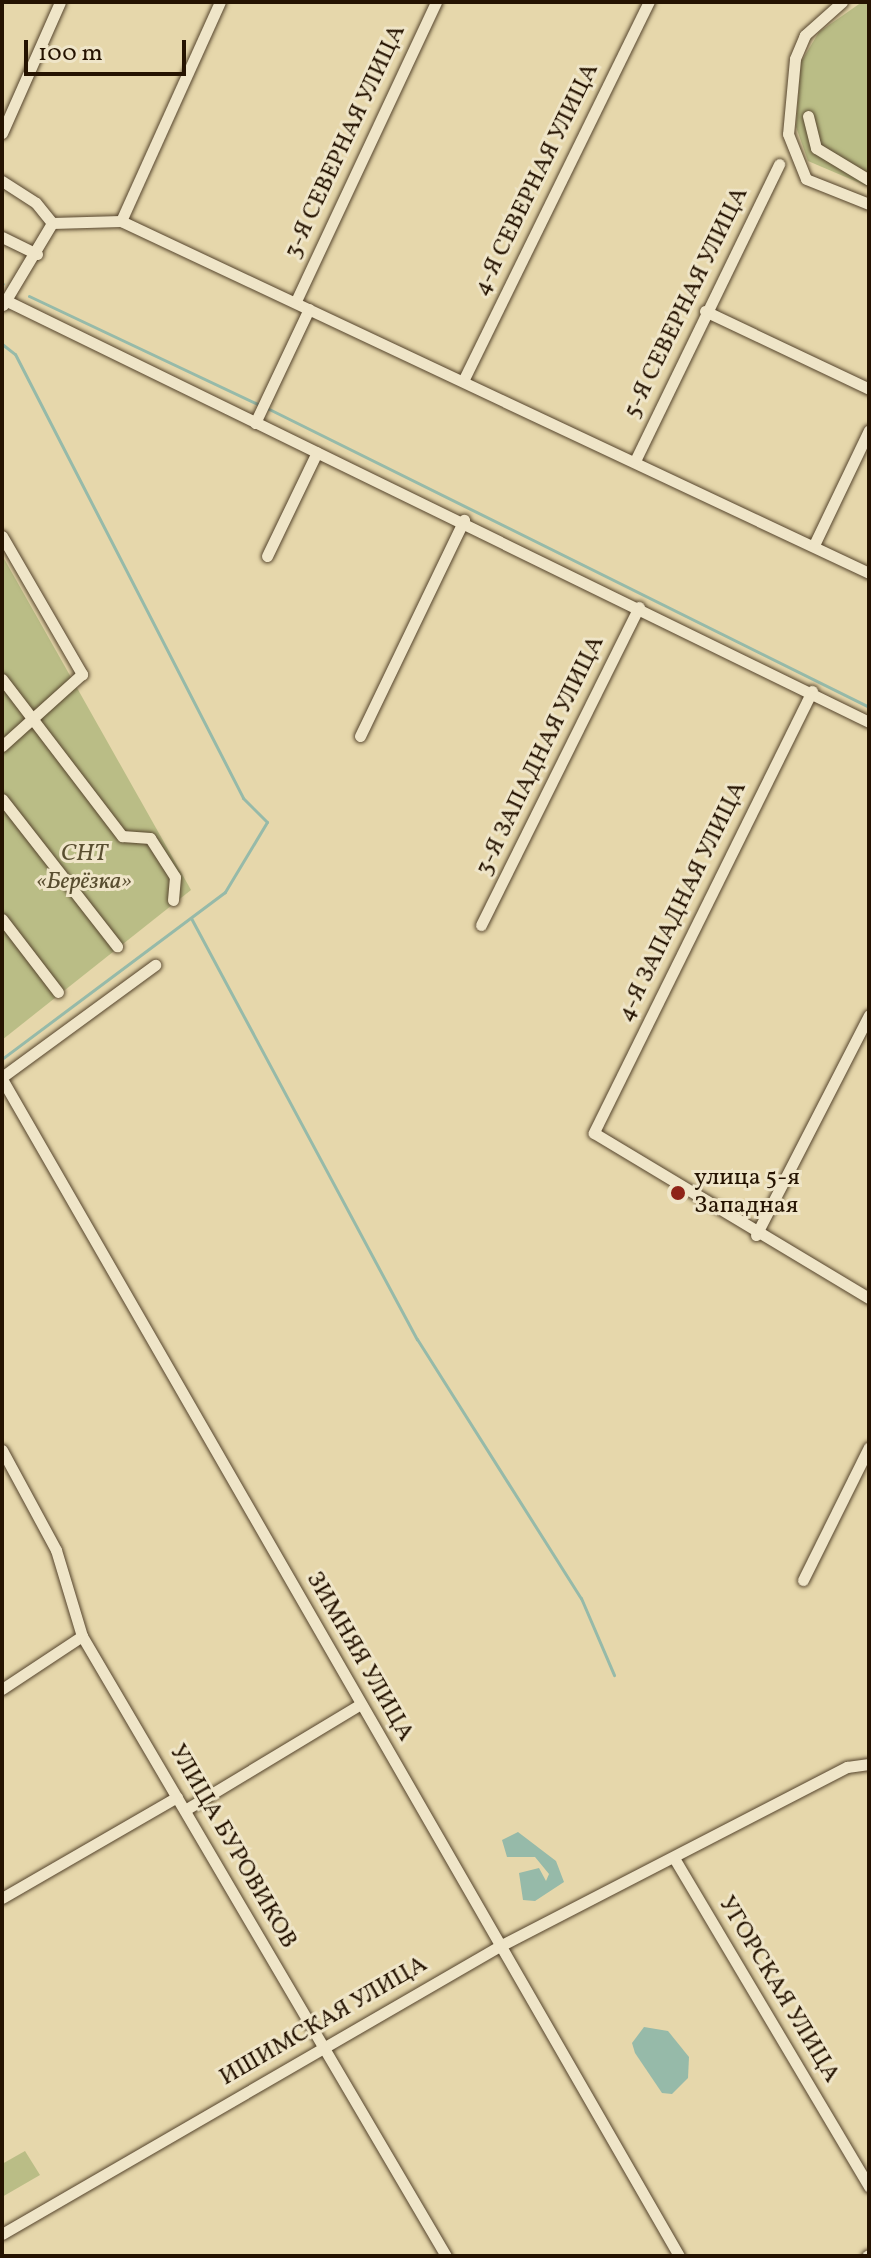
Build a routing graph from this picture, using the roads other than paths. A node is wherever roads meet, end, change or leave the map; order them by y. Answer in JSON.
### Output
{"nodes":[{"id":1,"x":60,"y":2,"type":"edge"},
{"id":2,"x":220,"y":2,"type":"edge"},
{"id":3,"x":436,"y":2,"type":"edge"},
{"id":4,"x":649,"y":2,"type":"edge"},
{"id":5,"x":842,"y":2,"type":"edge"},
{"id":6,"x":808,"y":116,"type":"dead end"},
{"id":7,"x":2,"y":133,"type":"edge"},
{"id":8,"x":779,"y":164,"type":"dead end"},
{"id":9,"x":869,"y":180,"type":"edge"},
{"id":10,"x":2,"y":181,"type":"edge"},
{"id":11,"x":869,"y":204,"type":"edge"},
{"id":12,"x":121,"y":221,"type":"junction"},
{"id":13,"x":52,"y":223,"type":"junction"},
{"id":14,"x":2,"y":237,"type":"edge"},
{"id":15,"x":37,"y":254,"type":"junction"},
{"id":16,"x":296,"y":301,"type":"junction"},
{"id":17,"x":4,"y":304,"type":"edge"},
{"id":18,"x":309,"y":309,"type":"junction"},
{"id":19,"x":705,"y":311,"type":"junction"},
{"id":20,"x":465,"y":377,"type":"junction"},
{"id":21,"x":869,"y":389,"type":"edge"},
{"id":22,"x":255,"y":423,"type":"junction"},
{"id":23,"x":869,"y":430,"type":"edge"},
{"id":24,"x":317,"y":452,"type":"junction"},
{"id":25,"x":635,"y":461,"type":"junction"},
{"id":26,"x":464,"y":520,"type":"junction"},
{"id":27,"x":2,"y":536,"type":"edge"},
{"id":28,"x":814,"y":545,"type":"junction"},
{"id":29,"x":267,"y":556,"type":"dead end"},
{"id":30,"x":869,"y":573,"type":"edge"},
{"id":31,"x":639,"y":607,"type":"junction"},
{"id":32,"x":2,"y":679,"type":"edge"},
{"id":33,"x":812,"y":691,"type":"junction"},
{"id":34,"x":34,"y":721,"type":"junction"},
{"id":35,"x":869,"y":722,"type":"edge"},
{"id":36,"x":360,"y":736,"type":"dead end"},
{"id":37,"x":2,"y":746,"type":"edge"},
{"id":38,"x":2,"y":799,"type":"edge"},
{"id":39,"x":173,"y":900,"type":"dead end"},
{"id":40,"x":2,"y":919,"type":"edge"},
{"id":41,"x":481,"y":925,"type":"dead end"},
{"id":42,"x":117,"y":946,"type":"dead end"},
{"id":43,"x":155,"y":965,"type":"dead end"},
{"id":44,"x":58,"y":992,"type":"dead end"},
{"id":45,"x":869,"y":1015,"type":"edge"},
{"id":46,"x":2,"y":1078,"type":"edge"},
{"id":47,"x":756,"y":1235,"type":"junction"},
{"id":48,"x":869,"y":1298,"type":"edge"},
{"id":49,"x":869,"y":1447,"type":"edge"},
{"id":50,"x":2,"y":1450,"type":"edge"},
{"id":51,"x":803,"y":1580,"type":"dead end"},
{"id":52,"x":82,"y":1636,"type":"junction"},
{"id":53,"x":2,"y":1689,"type":"edge"},
{"id":54,"x":361,"y":1704,"type":"junction"},
{"id":55,"x":869,"y":1764,"type":"edge"},
{"id":56,"x":177,"y":1797,"type":"junction"},
{"id":57,"x":185,"y":1810,"type":"junction"},
{"id":58,"x":674,"y":1858,"type":"junction"},
{"id":59,"x":2,"y":1898,"type":"edge"},
{"id":60,"x":498,"y":1947,"type":"junction"},
{"id":61,"x":324,"y":2049,"type":"junction"},
{"id":62,"x":869,"y":2187,"type":"edge"},
{"id":63,"x":2,"y":2234,"type":"edge"},
{"id":64,"x":446,"y":2256,"type":"edge"},
{"id":65,"x":679,"y":2256,"type":"edge"}],
"edges":[{"from":1,"to":7,"type":"street"},
{"from":2,"to":12,"type":"street"},
{"from":3,"to":16,"type":"street","name":"3-Я СЕВЕРНАЯ УЛИЦА"},
{"from":4,"to":20,"type":"street","name":"4-Я СЕВЕРНАЯ УЛИЦА"},
{"from":5,"to":11,"type":"street"},
{"from":6,"to":9,"type":"street"},
{"from":8,"to":19,"type":"street","name":"5-Я СЕВЕРНАЯ УЛИЦА"},
{"from":10,"to":13,"type":"street"},
{"from":12,"to":13,"type":"street"},
{"from":12,"to":16,"type":"street"},
{"from":13,"to":15,"type":"street"},
{"from":14,"to":15,"type":"street"},
{"from":15,"to":17,"type":"street"},
{"from":16,"to":18,"type":"street"},
{"from":17,"to":22,"type":"street"},
{"from":18,"to":20,"type":"street"},
{"from":18,"to":22,"type":"street"},
{"from":19,"to":21,"type":"street"},
{"from":19,"to":25,"type":"street","name":"5-Я СЕВЕРНАЯ УЛИЦА"},
{"from":20,"to":25,"type":"street"},
{"from":22,"to":24,"type":"street"},
{"from":23,"to":28,"type":"street"},
{"from":24,"to":26,"type":"street"},
{"from":24,"to":29,"type":"street"},
{"from":25,"to":28,"type":"street"},
{"from":26,"to":31,"type":"street"},
{"from":26,"to":36,"type":"street"},
{"from":27,"to":34,"type":"street"},
{"from":28,"to":30,"type":"street"},
{"from":31,"to":33,"type":"street"},
{"from":31,"to":41,"type":"street","name":"3-Я ЗАПАДНАЯ УЛИЦА"},
{"from":32,"to":34,"type":"street"},
{"from":33,"to":35,"type":"street"},
{"from":33,"to":47,"type":"street","name":"4-Я ЗАПАДНАЯ УЛИЦА"},
{"from":34,"to":37,"type":"street"},
{"from":34,"to":39,"type":"street"},
{"from":38,"to":42,"type":"street"},
{"from":40,"to":44,"type":"street"},
{"from":43,"to":46,"type":"street"},
{"from":45,"to":47,"type":"street"},
{"from":46,"to":54,"type":"street","name":"ЗИМНЯЯ УЛИЦА"},
{"from":47,"to":48,"type":"street"},
{"from":49,"to":51,"type":"street"},
{"from":50,"to":52,"type":"street","name":"УЛИЦА БУРОВИКОВ"},
{"from":52,"to":53,"type":"street"},
{"from":52,"to":56,"type":"street","name":"УЛИЦА БУРОВИКОВ"},
{"from":54,"to":57,"type":"street"},
{"from":54,"to":60,"type":"street","name":"ЗИМНЯЯ УЛИЦА"},
{"from":55,"to":58,"type":"street","name":"ИШИМСКАЯ УЛИЦА"},
{"from":56,"to":57,"type":"street","name":"УЛИЦА БУРОВИКОВ"},
{"from":56,"to":59,"type":"street"},
{"from":57,"to":61,"type":"street","name":"УЛИЦА БУРОВИКОВ"},
{"from":58,"to":60,"type":"street","name":"ИШИМСКАЯ УЛИЦА"},
{"from":58,"to":62,"type":"street","name":"УГОРСКАЯ УЛИЦА"},
{"from":60,"to":61,"type":"street","name":"ИШИМСКАЯ УЛИЦА"},
{"from":60,"to":65,"type":"street","name":"ЗИМНЯЯ УЛИЦА"},
{"from":61,"to":63,"type":"street","name":"ИШИМСКАЯ УЛИЦА"},
{"from":61,"to":64,"type":"street","name":"УЛИЦА БУРОВИКОВ"}]}
